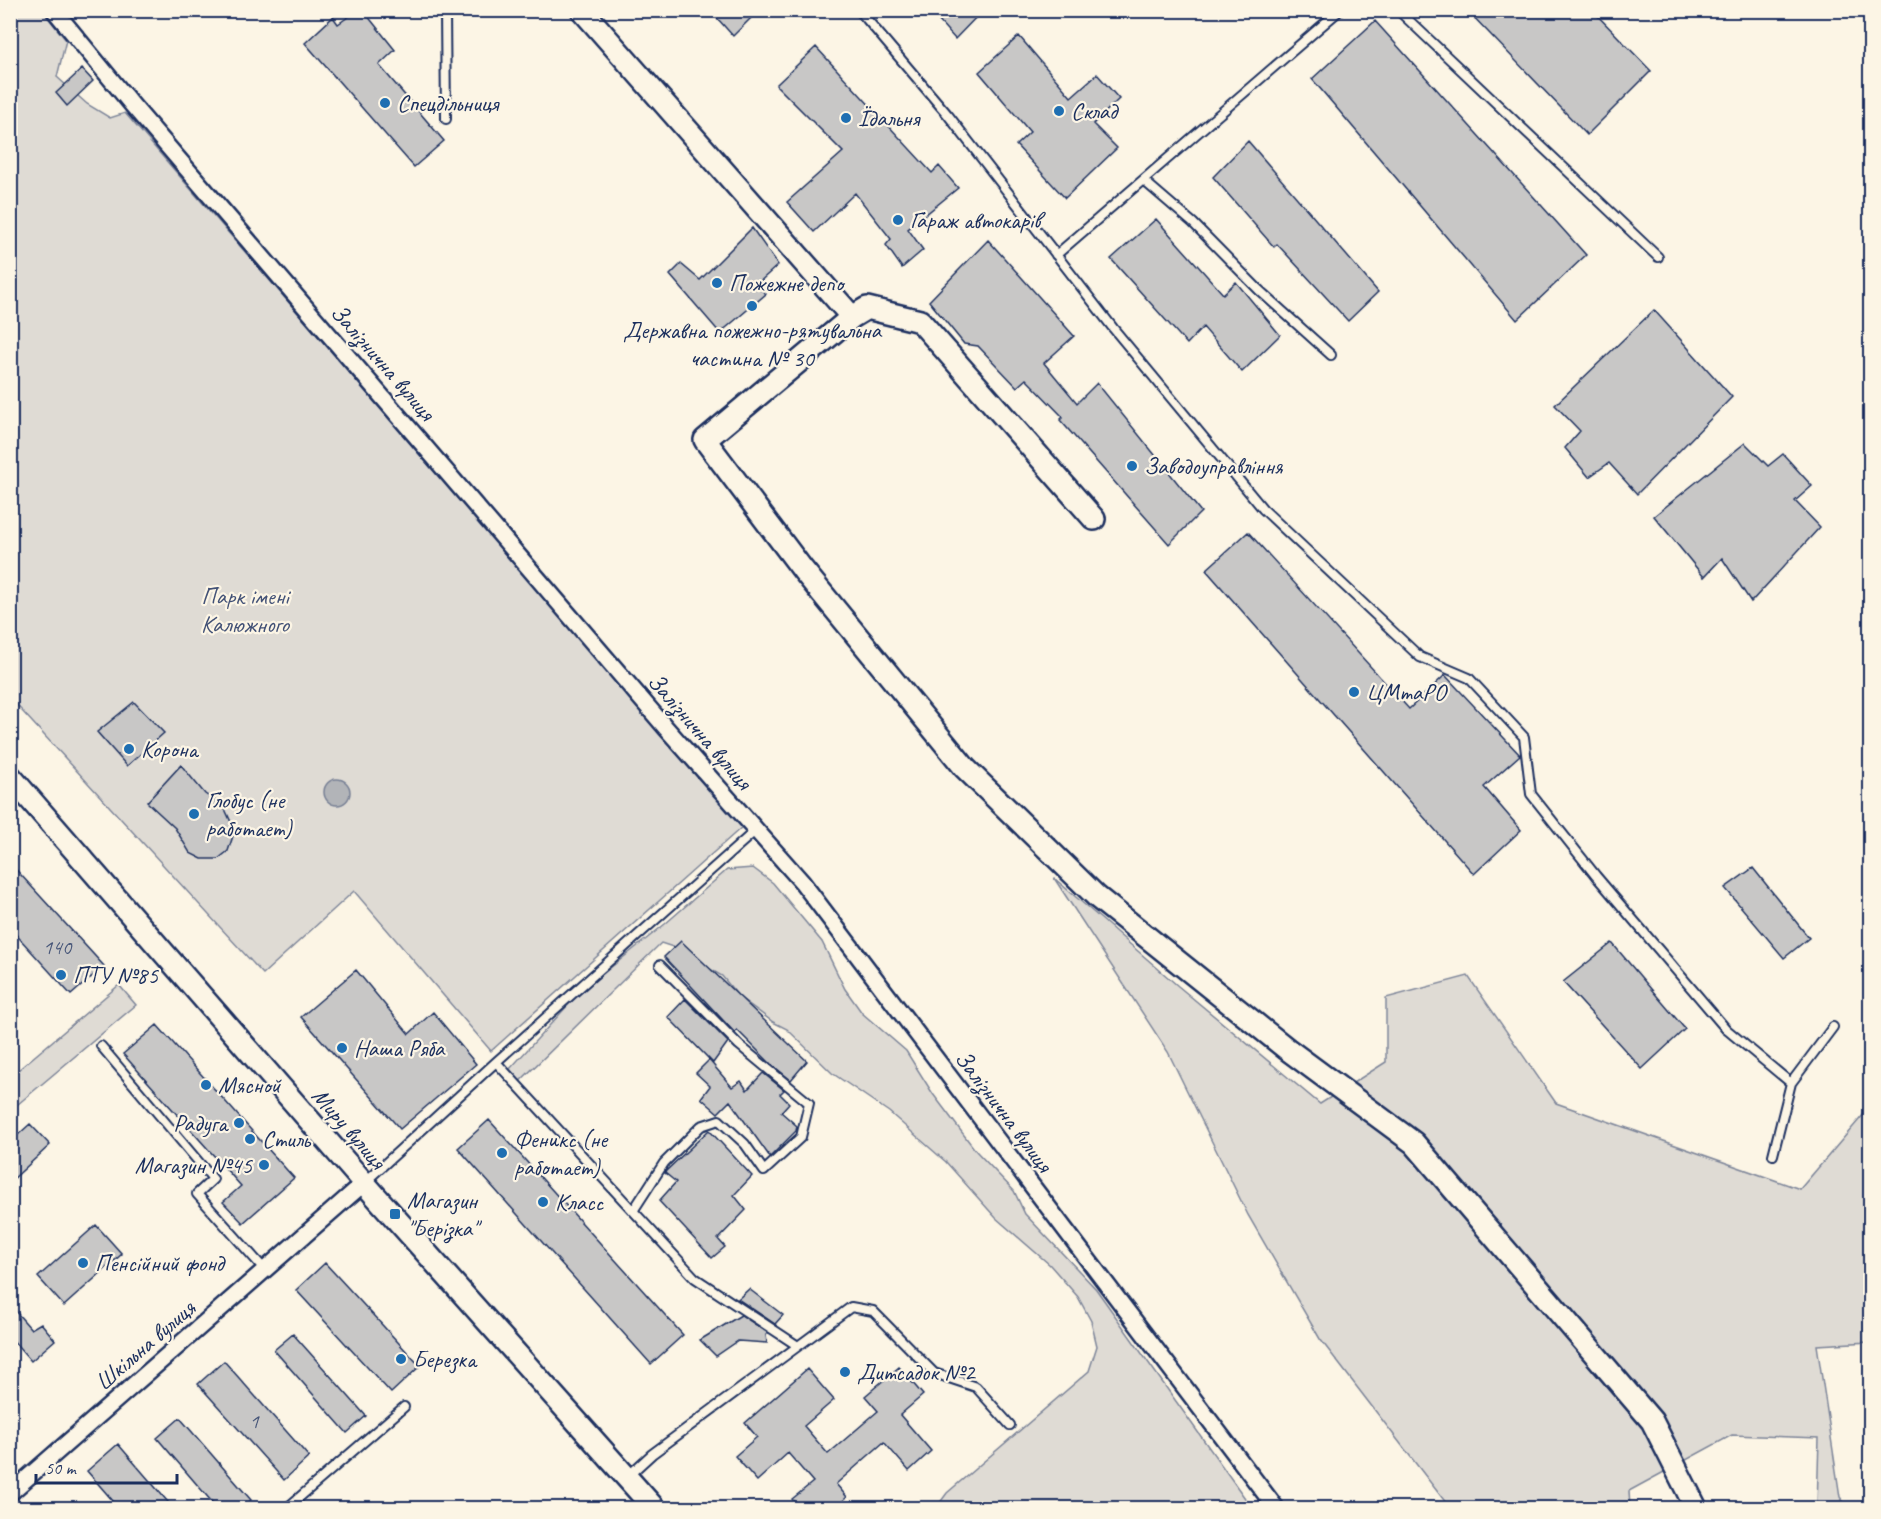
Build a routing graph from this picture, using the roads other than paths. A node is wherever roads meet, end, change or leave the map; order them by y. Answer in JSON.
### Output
{"nodes":[{"id":1,"x":54,"y":10,"type":"edge"},
{"id":2,"x":445,"y":10,"type":"edge"},
{"id":3,"x":582,"y":10,"type":"edge"},
{"id":4,"x":859,"y":10,"type":"edge"},
{"id":5,"x":1340,"y":10,"type":"edge"},
{"id":6,"x":1398,"y":10,"type":"edge"},
{"id":7,"x":446,"y":119,"type":"dead end"},
{"id":8,"x":1143,"y":180,"type":"junction"},
{"id":9,"x":1056,"y":255,"type":"junction"},
{"id":10,"x":1658,"y":257,"type":"dead end"},
{"id":11,"x":852,"y":317,"type":"junction"},
{"id":12,"x":1330,"y":355,"type":"dead end"},
{"id":13,"x":1094,"y":519,"type":"dead end"},
{"id":14,"x":10,"y":776,"type":"edge"},
{"id":15,"x":756,"y":830,"type":"junction"},
{"id":16,"x":660,"y":965,"type":"dead end"},
{"id":17,"x":1833,"y":1027,"type":"dead end"},
{"id":18,"x":101,"y":1046,"type":"dead end"},
{"id":19,"x":496,"y":1062,"type":"junction"},
{"id":20,"x":1791,"y":1083,"type":"junction"},
{"id":21,"x":1773,"y":1155,"type":"dead end"},
{"id":22,"x":363,"y":1184,"type":"junction"},
{"id":23,"x":633,"y":1211,"type":"junction"},
{"id":24,"x":265,"y":1270,"type":"junction"},
{"id":25,"x":798,"y":1347,"type":"junction"},
{"id":26,"x":404,"y":1407,"type":"dead end"},
{"id":27,"x":1010,"y":1425,"type":"dead end"},
{"id":28,"x":626,"y":1477,"type":"junction"},
{"id":29,"x":10,"y":1493,"type":"edge"},
{"id":30,"x":287,"y":1509,"type":"edge"},
{"id":31,"x":654,"y":1509,"type":"edge"},
{"id":32,"x":1276,"y":1509,"type":"edge"},
{"id":33,"x":1696,"y":1509,"type":"edge"}],
"edges":[{"from":1,"to":15,"type":"street","name":"Залізнична вулиця"},
{"from":2,"to":7,"type":"lane"},
{"from":3,"to":11,"type":"street"},
{"from":4,"to":9,"type":"lane"},
{"from":5,"to":8,"type":"lane"},
{"from":6,"to":10,"type":"lane"},
{"from":8,"to":9,"type":"lane"},
{"from":8,"to":12,"type":"lane"},
{"from":9,"to":20,"type":"lane"},
{"from":11,"to":13,"type":"street"},
{"from":11,"to":33,"type":"street"},
{"from":14,"to":22,"type":"street","name":"Миру вулиця"},
{"from":15,"to":19,"type":"lane"},
{"from":15,"to":32,"type":"street","name":"Залізнична вулиця"},
{"from":16,"to":23,"type":"lane"},
{"from":17,"to":20,"type":"lane"},
{"from":18,"to":24,"type":"lane"},
{"from":19,"to":22,"type":"lane"},
{"from":19,"to":23,"type":"lane"},
{"from":20,"to":21,"type":"lane"},
{"from":22,"to":24,"type":"street","name":"Шкільна вулиця"},
{"from":22,"to":28,"type":"street","name":"Миру вулиця"},
{"from":23,"to":25,"type":"lane"},
{"from":24,"to":29,"type":"street","name":"Шкільна вулиця"},
{"from":25,"to":27,"type":"lane"},
{"from":25,"to":28,"type":"lane"},
{"from":26,"to":30,"type":"lane"},
{"from":28,"to":31,"type":"street","name":"Миру вулиця"}]}
